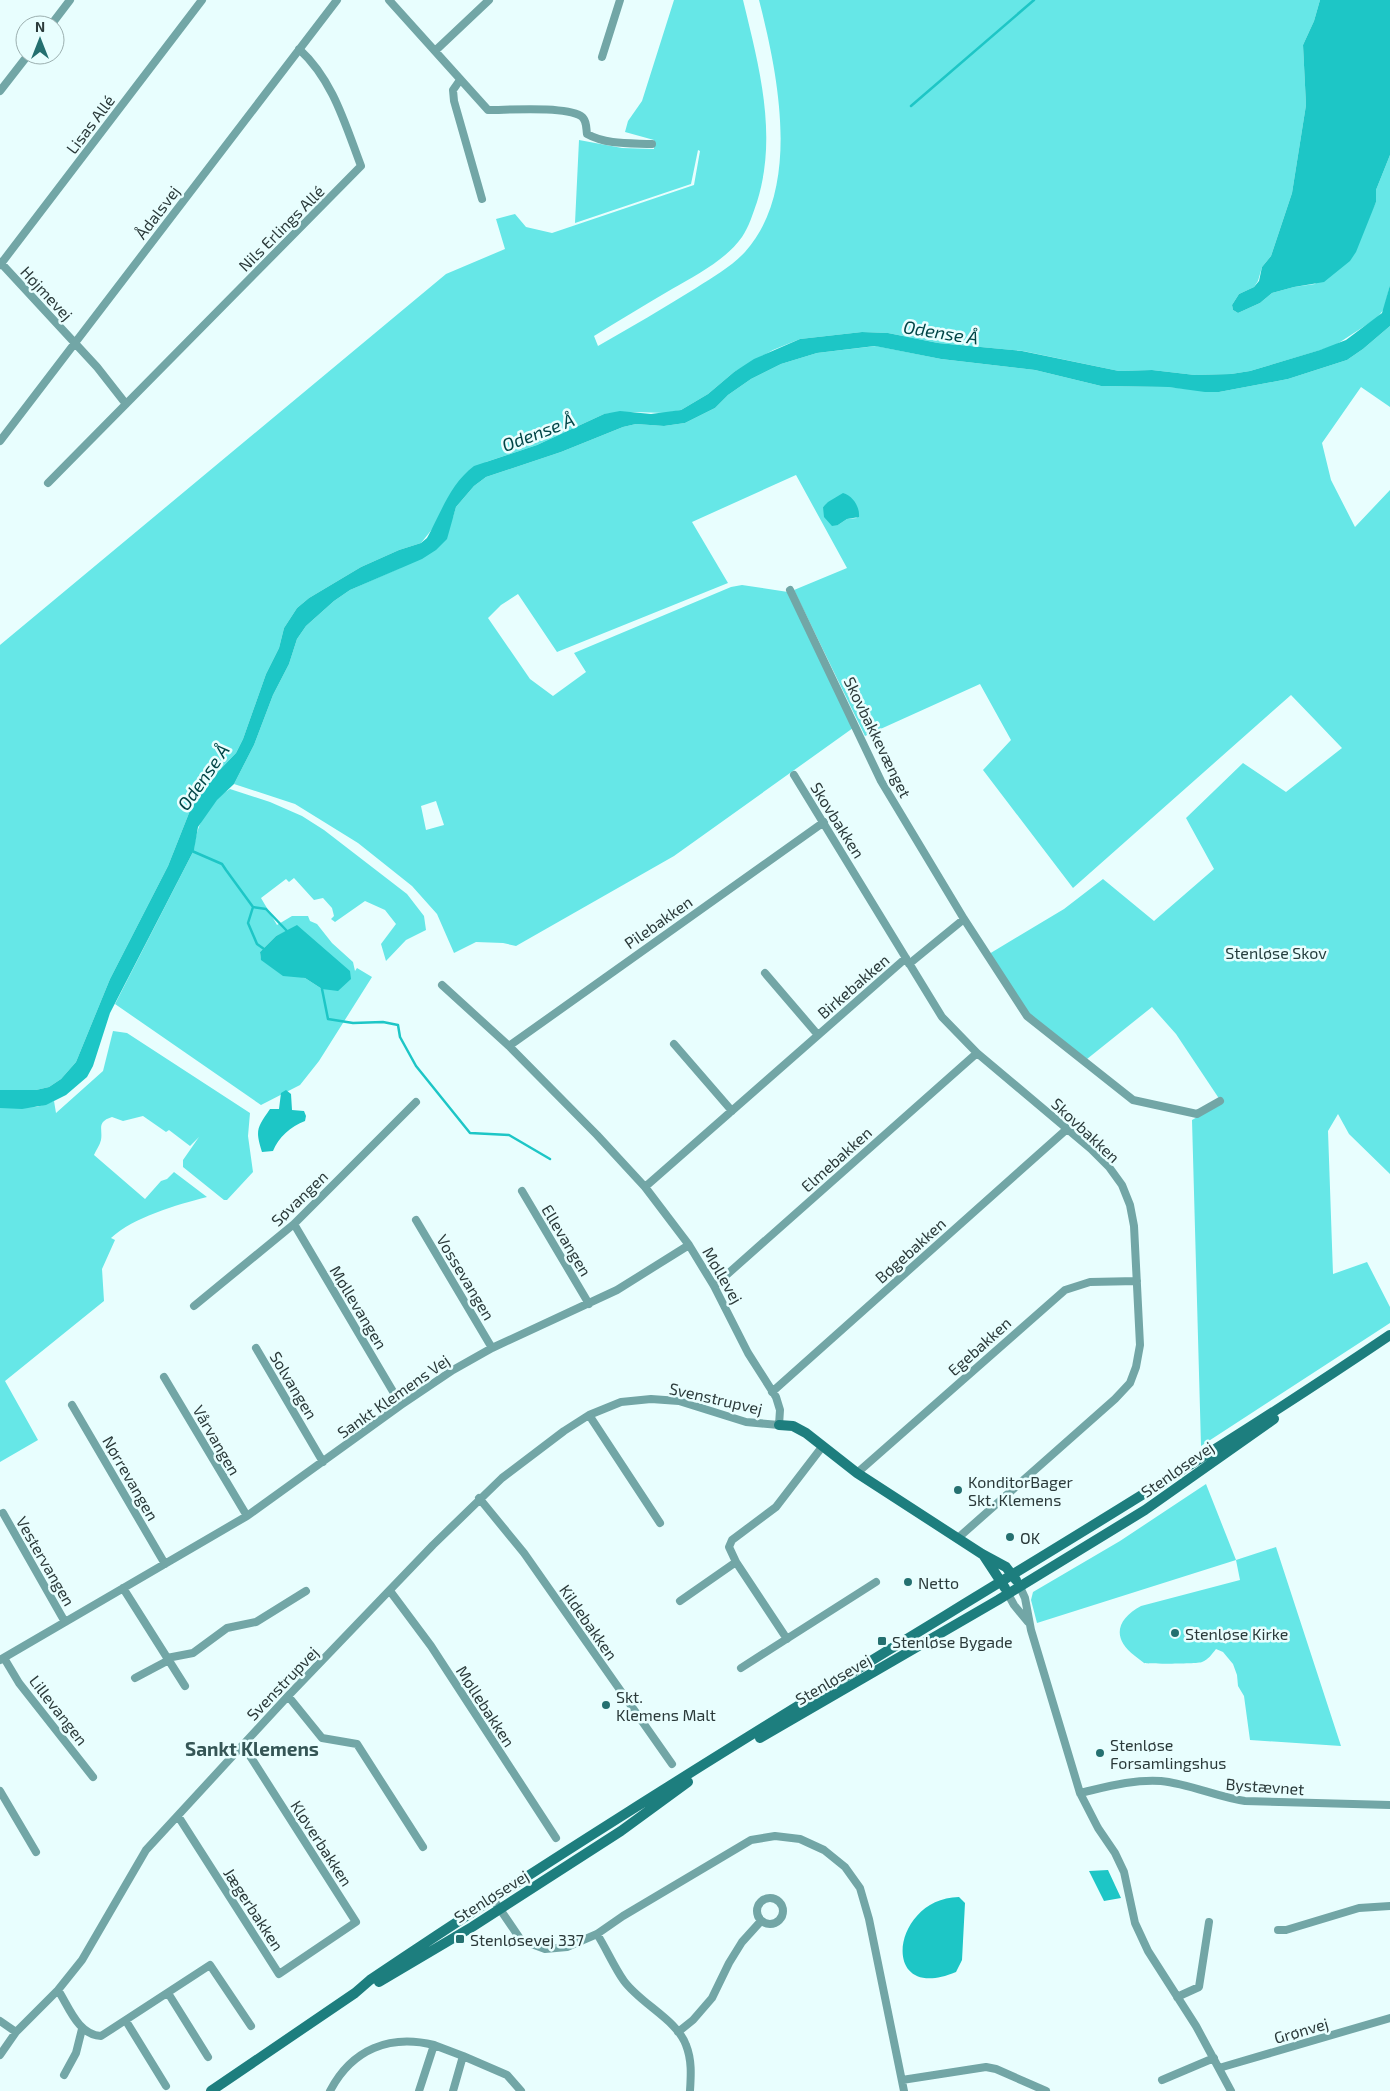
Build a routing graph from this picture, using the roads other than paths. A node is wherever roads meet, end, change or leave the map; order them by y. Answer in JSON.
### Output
{"nodes":[{"id":1,"x":70,"y":0,"type":"edge"},
{"id":2,"x":202,"y":0,"type":"edge"},
{"id":3,"x":337,"y":0,"type":"edge"},
{"id":4,"x":389,"y":0,"type":"edge"},
{"id":5,"x":489,"y":0,"type":"edge"},
{"id":6,"x":620,"y":0,"type":"edge"},
{"id":7,"x":58,"y":15,"type":"edge"},
{"id":8,"x":299,"y":49,"type":"junction"},
{"id":9,"x":435,"y":51,"type":"junction"},
{"id":10,"x":602,"y":56,"type":"dead end"},
{"id":11,"x":20,"y":65,"type":"edge"},
{"id":12,"x":460,"y":80,"type":"junction"},
{"id":13,"x":0,"y":91,"type":"edge"},
{"id":14,"x":652,"y":144,"type":"dead end"},
{"id":15,"x":482,"y":199,"type":"dead end"},
{"id":16,"x":0,"y":263,"type":"edge"},
{"id":17,"x":75,"y":343,"type":"junction"},
{"id":18,"x":126,"y":404,"type":"junction"},
{"id":19,"x":0,"y":441,"type":"edge"},
{"id":20,"x":48,"y":483,"type":"dead end"},
{"id":21,"x":790,"y":590,"type":"dead end"},
{"id":22,"x":794,"y":775,"type":"dead end"},
{"id":23,"x":824,"y":822,"type":"junction"},
{"id":24,"x":964,"y":919,"type":"junction"},
{"id":25,"x":908,"y":961,"type":"junction"},
{"id":26,"x":765,"y":974,"type":"dead end"},
{"id":27,"x":442,"y":985,"type":"dead end"},
{"id":28,"x":818,"y":1035,"type":"junction"},
{"id":29,"x":674,"y":1044,"type":"dead end"},
{"id":30,"x":509,"y":1046,"type":"junction"},
{"id":31,"x":977,"y":1053,"type":"junction"},
{"id":32,"x":1220,"y":1101,"type":"dead end"},
{"id":33,"x":416,"y":1102,"type":"dead end"},
{"id":34,"x":732,"y":1111,"type":"junction"},
{"id":35,"x":1067,"y":1129,"type":"junction"},
{"id":36,"x":645,"y":1187,"type":"junction"},
{"id":37,"x":522,"y":1191,"type":"dead end"},
{"id":38,"x":416,"y":1220,"type":"dead end"},
{"id":39,"x":294,"y":1224,"type":"junction"},
{"id":40,"x":689,"y":1245,"type":"junction"},
{"id":41,"x":1137,"y":1281,"type":"junction"},
{"id":42,"x":714,"y":1286,"type":"junction"},
{"id":43,"x":589,"y":1304,"type":"junction"},
{"id":44,"x":194,"y":1306,"type":"dead end"},
{"id":45,"x":1390,"y":1335,"type":"edge"},
{"id":46,"x":256,"y":1348,"type":"dead end"},
{"id":47,"x":492,"y":1348,"type":"junction"},
{"id":48,"x":164,"y":1377,"type":"dead end"},
{"id":49,"x":1320,"y":1382,"type":"junction"},
{"id":50,"x":772,"y":1392,"type":"junction"},
{"id":51,"x":401,"y":1404,"type":"junction"},
{"id":52,"x":72,"y":1405,"type":"dead end"},
{"id":53,"x":589,"y":1414,"type":"junction"},
{"id":54,"x":779,"y":1425,"type":"junction"},
{"id":55,"x":822,"y":1447,"type":"junction"},
{"id":56,"x":324,"y":1462,"type":"junction"},
{"id":57,"x":857,"y":1472,"type":"junction"},
{"id":58,"x":480,"y":1498,"type":"junction"},
{"id":59,"x":3,"y":1513,"type":"dead end"},
{"id":60,"x":247,"y":1516,"type":"junction"},
{"id":61,"x":660,"y":1523,"type":"dead end"},
{"id":62,"x":958,"y":1538,"type":"junction"},
{"id":63,"x":982,"y":1554,"type":"junction"},
{"id":64,"x":736,"y":1562,"type":"junction"},
{"id":65,"x":165,"y":1564,"type":"junction"},
{"id":66,"x":1013,"y":1576,"type":"junction"},
{"id":67,"x":876,"y":1582,"type":"dead end"},
{"id":68,"x":1002,"y":1582,"type":"junction"},
{"id":69,"x":1020,"y":1587,"type":"junction"},
{"id":70,"x":123,"y":1588,"type":"junction"},
{"id":71,"x":306,"y":1591,"type":"dead end"},
{"id":72,"x":390,"y":1591,"type":"junction"},
{"id":73,"x":1008,"y":1594,"type":"junction"},
{"id":74,"x":680,"y":1601,"type":"dead end"},
{"id":75,"x":65,"y":1622,"type":"junction"},
{"id":76,"x":1028,"y":1622,"type":"junction"},
{"id":77,"x":787,"y":1639,"type":"junction"},
{"id":78,"x":2,"y":1659,"type":"edge"},
{"id":79,"x":168,"y":1659,"type":"junction"},
{"id":80,"x":741,"y":1668,"type":"dead end"},
{"id":81,"x":135,"y":1678,"type":"dead end"},
{"id":82,"x":185,"y":1686,"type":"dead end"},
{"id":83,"x":288,"y":1696,"type":"junction"},
{"id":84,"x":243,"y":1745,"type":"junction"},
{"id":85,"x":672,"y":1764,"type":"dead end"},
{"id":86,"x":94,"y":1777,"type":"dead end"},
{"id":87,"x":0,"y":1791,"type":"edge"},
{"id":88,"x":1080,"y":1793,"type":"junction"},
{"id":89,"x":1390,"y":1806,"type":"edge"},
{"id":90,"x":178,"y":1816,"type":"junction"},
{"id":91,"x":556,"y":1838,"type":"dead end"},
{"id":92,"x":423,"y":1848,"type":"dead end"},
{"id":93,"x":36,"y":1852,"type":"dead end"},
{"id":94,"x":492,"y":1899,"type":"junction"},
{"id":95,"x":1390,"y":1906,"type":"edge"},
{"id":96,"x":499,"y":1909,"type":"junction"},
{"id":97,"x":761,"y":1921,"type":"dead end"},
{"id":98,"x":1209,"y":1922,"type":"dead end"},
{"id":99,"x":1278,"y":1930,"type":"dead end"},
{"id":100,"x":597,"y":1934,"type":"junction"},
{"id":101,"x":322,"y":1945,"type":"joint"},
{"id":102,"x":58,"y":1990,"type":"junction"},
{"id":103,"x":168,"y":1993,"type":"junction"},
{"id":104,"x":355,"y":1993,"type":"junction"},
{"id":105,"x":1176,"y":1997,"type":"junction"},
{"id":106,"x":1390,"y":2018,"type":"edge"},
{"id":107,"x":0,"y":2021,"type":"edge"},
{"id":108,"x":126,"y":2021,"type":"junction"},
{"id":109,"x":251,"y":2026,"type":"dead end"},
{"id":110,"x":82,"y":2029,"type":"junction"},
{"id":111,"x":16,"y":2032,"type":"junction"},
{"id":112,"x":678,"y":2032,"type":"junction"},
{"id":113,"x":434,"y":2046,"type":"junction"},
{"id":114,"x":0,"y":2055,"type":"edge"},
{"id":115,"x":463,"y":2056,"type":"junction"},
{"id":116,"x":208,"y":2057,"type":"dead end"},
{"id":117,"x":1214,"y":2058,"type":"junction"},
{"id":118,"x":1219,"y":2068,"type":"junction"},
{"id":119,"x":64,"y":2075,"type":"dead end"},
{"id":120,"x":902,"y":2080,"type":"junction"},
{"id":121,"x":1162,"y":2080,"type":"dead end"},
{"id":122,"x":166,"y":2086,"type":"dead end"},
{"id":123,"x":211,"y":2091,"type":"edge"},
{"id":124,"x":330,"y":2091,"type":"edge"},
{"id":125,"x":419,"y":2091,"type":"edge"},
{"id":126,"x":453,"y":2091,"type":"edge"},
{"id":127,"x":521,"y":2091,"type":"edge"},
{"id":128,"x":690,"y":2091,"type":"edge"},
{"id":129,"x":904,"y":2091,"type":"edge"},
{"id":130,"x":1046,"y":2091,"type":"edge"},
{"id":131,"x":1231,"y":2091,"type":"edge"}],
"edges":[{"from":1,"to":7,"type":"street"},
{"from":2,"to":16,"type":"street","name":"Lisas Allé"},
{"from":3,"to":8,"type":"street","name":"Ådalsvej"},
{"from":4,"to":9,"type":"street"},
{"from":5,"to":9,"type":"street"},
{"from":6,"to":10,"type":"street"},
{"from":8,"to":17,"type":"street","name":"Ådalsvej"},
{"from":8,"to":18,"type":"street","name":"Nils Erlings Allé"},
{"from":9,"to":12,"type":"street"},
{"from":11,"to":13,"type":"street"},
{"from":12,"to":14,"type":"street"},
{"from":12,"to":15,"type":"street"},
{"from":16,"to":17,"type":"street","name":"Højmevej"},
{"from":17,"to":18,"type":"street"},
{"from":17,"to":19,"type":"street","name":"Ådalsvej"},
{"from":18,"to":20,"type":"street","name":"Nils Erlings Allé"},
{"from":21,"to":24,"type":"street","name":"Skovbakkevænget"},
{"from":22,"to":23,"type":"street","name":"Skovbakken"},
{"from":23,"to":25,"type":"street","name":"Skovbakken"},
{"from":23,"to":30,"type":"street","name":"Pilebakken"},
{"from":24,"to":25,"type":"street"},
{"from":24,"to":32,"type":"street","name":"Skovbakkevænget"},
{"from":25,"to":28,"type":"street","name":"Birkebakken"},
{"from":25,"to":31,"type":"street","name":"Skovbakken"},
{"from":26,"to":28,"type":"street","name":"Birkebakken"},
{"from":27,"to":30,"type":"street","name":"Møllevej"},
{"from":28,"to":34,"type":"street","name":"Birkebakken"},
{"from":29,"to":34,"type":"street"},
{"from":30,"to":36,"type":"street","name":"Møllevej"},
{"from":31,"to":35,"type":"street","name":"Skovbakken"},
{"from":31,"to":42,"type":"street","name":"Elmebakken"},
{"from":33,"to":39,"type":"street","name":"Søvangen"},
{"from":34,"to":36,"type":"street","name":"Birkebakken"},
{"from":35,"to":41,"type":"street","name":"Skovbakken"},
{"from":35,"to":50,"type":"street","name":"Bøgebakken"},
{"from":36,"to":40,"type":"street","name":"Møllevej"},
{"from":37,"to":43,"type":"street","name":"Ellevangen"},
{"from":38,"to":47,"type":"street","name":"Vossevangen"},
{"from":39,"to":44,"type":"street","name":"Søvangen"},
{"from":39,"to":51,"type":"street","name":"Møllevangen"},
{"from":40,"to":42,"type":"street","name":"Møllevej"},
{"from":40,"to":43,"type":"street","name":"Sankt Klemens Vej"},
{"from":41,"to":57,"type":"street","name":"Egebakken"},
{"from":41,"to":62,"type":"street","name":"Skovbakken"},
{"from":42,"to":50,"type":"street","name":"Møllevej"},
{"from":43,"to":47,"type":"street","name":"Sankt Klemens Vej"},
{"from":45,"to":49,"type":"street","name":"Stenløsevej"},
{"from":46,"to":56,"type":"street","name":"Solvangen"},
{"from":47,"to":51,"type":"street","name":"Sankt Klemens Vej"},
{"from":48,"to":60,"type":"street","name":"Vårvangen"},
{"from":49,"to":66,"type":"street","name":"Stenløsevej"},
{"from":49,"to":69,"type":"street","name":"Stenløsevej"},
{"from":50,"to":54,"type":"street","name":"Møllevej"},
{"from":51,"to":56,"type":"street","name":"Sankt Klemens Vej"},
{"from":52,"to":65,"type":"street","name":"Nørrevangen"},
{"from":53,"to":54,"type":"street","name":"Svenstrupvej"},
{"from":53,"to":58,"type":"street","name":"Svenstrupvej"},
{"from":53,"to":61,"type":"street"},
{"from":54,"to":55,"type":"street"},
{"from":55,"to":57,"type":"street"},
{"from":55,"to":64,"type":"street"},
{"from":56,"to":60,"type":"street","name":"Sankt Klemens Vej"},
{"from":57,"to":62,"type":"street"},
{"from":58,"to":72,"type":"street","name":"Svenstrupvej"},
{"from":58,"to":85,"type":"street","name":"Kildebakken"},
{"from":59,"to":75,"type":"street","name":"Vestervangen"},
{"from":60,"to":65,"type":"street","name":"Sankt Klemens Vej"},
{"from":62,"to":63,"type":"street"},
{"from":63,"to":66,"type":"street"},
{"from":63,"to":68,"type":"street"},
{"from":64,"to":74,"type":"street"},
{"from":64,"to":77,"type":"street"},
{"from":65,"to":70,"type":"street","name":"Sankt Klemens Vej"},
{"from":66,"to":68,"type":"street","name":"Stenløsevej"},
{"from":66,"to":69,"type":"street"},
{"from":67,"to":77,"type":"street"},
{"from":68,"to":73,"type":"street"},
{"from":68,"to":94,"type":"street","name":"Stenløsevej"},
{"from":69,"to":73,"type":"street","name":"Stenløsevej"},
{"from":69,"to":76,"type":"street"},
{"from":70,"to":75,"type":"street","name":"Sankt Klemens Vej"},
{"from":70,"to":79,"type":"street"},
{"from":71,"to":79,"type":"street"},
{"from":72,"to":83,"type":"street","name":"Svenstrupvej"},
{"from":72,"to":91,"type":"street","name":"Møllebakken"},
{"from":73,"to":76,"type":"street"},
{"from":73,"to":96,"type":"street","name":"Stenløsevej"},
{"from":75,"to":78,"type":"street","name":"Sankt Klemens Vej"},
{"from":76,"to":88,"type":"street"},
{"from":77,"to":80,"type":"street"},
{"from":78,"to":86,"type":"street","name":"Lillevangen"},
{"from":79,"to":81,"type":"street"},
{"from":79,"to":82,"type":"street"},
{"from":83,"to":84,"type":"street","name":"Svenstrupvej"},
{"from":83,"to":92,"type":"street"},
{"from":84,"to":90,"type":"street","name":"Svenstrupvej"},
{"from":84,"to":101,"type":"street","name":"Kløverbakken"},
{"from":87,"to":93,"type":"street"},
{"from":88,"to":89,"type":"street","name":"Bystævnet"},
{"from":88,"to":105,"type":"street"},
{"from":90,"to":101,"type":"street","name":"Jægerbakken"},
{"from":90,"to":102,"type":"street","name":"Svenstrupvej"},
{"from":94,"to":96,"type":"street"},
{"from":94,"to":104,"type":"street","name":"Stenløsevej"},
{"from":95,"to":99,"type":"street"},
{"from":96,"to":100,"type":"street"},
{"from":96,"to":104,"type":"street","name":"Stenløsevej"},
{"from":97,"to":112,"type":"street"},
{"from":98,"to":105,"type":"street"},
{"from":100,"to":112,"type":"street"},
{"from":100,"to":120,"type":"street"},
{"from":102,"to":110,"type":"street"},
{"from":102,"to":111,"type":"street","name":"Svenstrupvej"},
{"from":103,"to":108,"type":"street"},
{"from":103,"to":109,"type":"street"},
{"from":103,"to":116,"type":"street"},
{"from":104,"to":123,"type":"street","name":"Stenløsevej"},
{"from":105,"to":117,"type":"street"},
{"from":106,"to":118,"type":"street","name":"Grønvej"},
{"from":107,"to":111,"type":"street"},
{"from":108,"to":110,"type":"street"},
{"from":108,"to":122,"type":"street"},
{"from":110,"to":119,"type":"street"},
{"from":111,"to":114,"type":"street","name":"Svenstrupvej"},
{"from":112,"to":128,"type":"street"},
{"from":113,"to":115,"type":"street"},
{"from":113,"to":124,"type":"street"},
{"from":113,"to":125,"type":"street"},
{"from":115,"to":126,"type":"street"},
{"from":115,"to":127,"type":"street"},
{"from":117,"to":118,"type":"street"},
{"from":117,"to":121,"type":"street"},
{"from":118,"to":131,"type":"street"},
{"from":120,"to":129,"type":"street"},
{"from":120,"to":130,"type":"street"}]}
